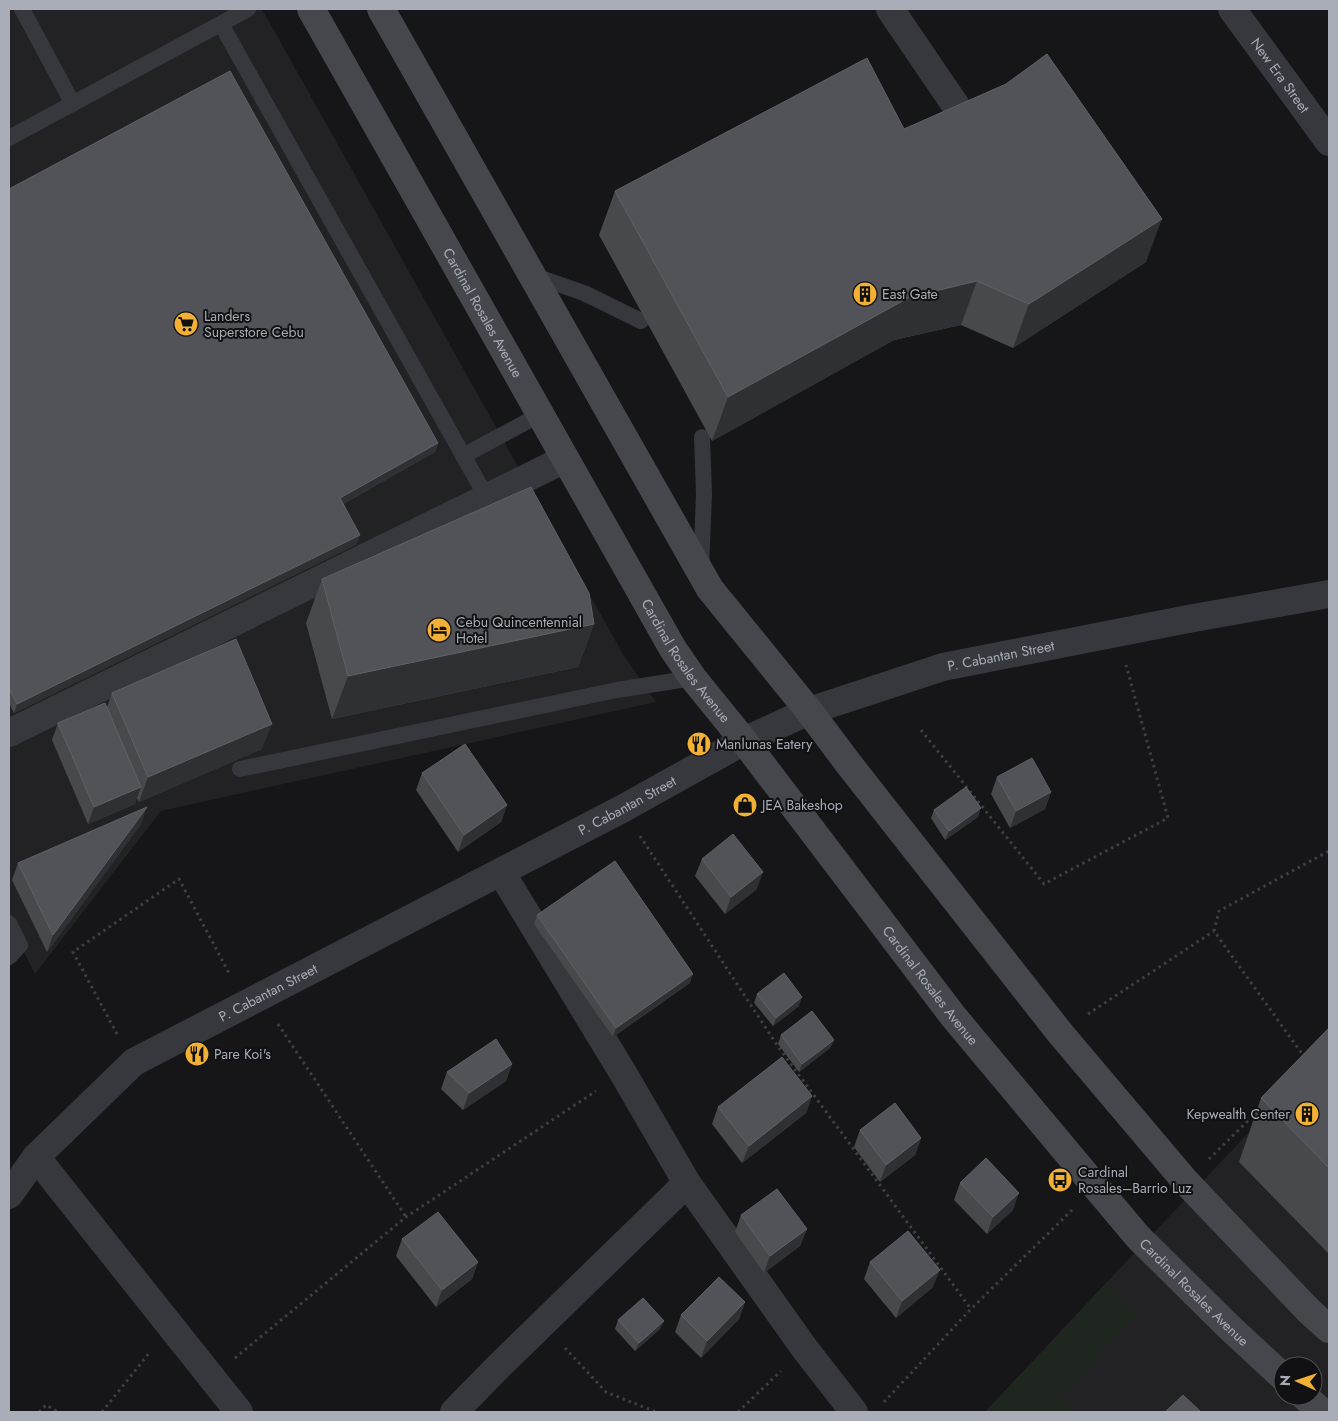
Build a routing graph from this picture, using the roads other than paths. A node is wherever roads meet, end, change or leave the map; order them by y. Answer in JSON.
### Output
{"nodes":[{"id":1,"x":22,"y":9,"type":"edge"},
{"id":2,"x":248,"y":9,"type":"edge"},
{"id":3,"x":311,"y":9,"type":"edge"},
{"id":4,"x":381,"y":9,"type":"edge"},
{"id":5,"x":890,"y":9,"type":"edge"},
{"id":6,"x":1232,"y":9,"type":"edge"},
{"id":7,"x":221,"y":24,"type":"junction"},
{"id":8,"x":73,"y":104,"type":"junction"},
{"id":9,"x":971,"y":128,"type":"edge"},
{"id":10,"x":9,"y":138,"type":"edge"},
{"id":11,"x":1329,"y":142,"type":"edge"},
{"id":12,"x":532,"y":275,"type":"junction"},
{"id":13,"x":641,"y":321,"type":"dead end"},
{"id":14,"x":541,"y":414,"type":"junction"},
{"id":15,"x":702,"y":437,"type":"dead end"},
{"id":16,"x":463,"y":456,"type":"junction"},
{"id":17,"x":565,"y":459,"type":"junction"},
{"id":18,"x":487,"y":498,"type":"junction"},
{"id":19,"x":701,"y":573,"type":"junction"},
{"id":20,"x":1329,"y":594,"type":"edge"},
{"id":21,"x":693,"y":678,"type":"junction"},
{"id":22,"x":809,"y":711,"type":"junction"},
{"id":23,"x":9,"y":733,"type":"edge"},
{"id":24,"x":744,"y":741,"type":"junction"},
{"id":25,"x":240,"y":769,"type":"dead end"},
{"id":26,"x":500,"y":872,"type":"junction"},
{"id":27,"x":9,"y":923,"type":"edge"},
{"id":28,"x":9,"y":957,"type":"edge"},
{"id":29,"x":36,"y":1157,"type":"junction"},
{"id":30,"x":687,"y":1183,"type":"junction"},
{"id":31,"x":9,"y":1195,"type":"edge"},
{"id":32,"x":1329,"y":1329,"type":"edge"},
{"id":33,"x":1273,"y":1368,"type":"edge"},
{"id":34,"x":239,"y":1412,"type":"edge"},
{"id":35,"x":454,"y":1412,"type":"edge"},
{"id":36,"x":854,"y":1412,"type":"edge"}],
"edges":[{"from":1,"to":8,"type":"lane"},
{"from":2,"to":7,"type":"lane"},
{"from":3,"to":14,"type":"main road","name":"Cardinal Rosales Avenue"},
{"from":4,"to":12,"type":"main road"},
{"from":5,"to":9,"type":"street"},
{"from":6,"to":11,"type":"street","name":"New Era Street"},
{"from":7,"to":8,"type":"lane"},
{"from":7,"to":16,"type":"lane"},
{"from":8,"to":10,"type":"lane"},
{"from":12,"to":13,"type":"lane"},
{"from":12,"to":19,"type":"main road"},
{"from":14,"to":16,"type":"lane"},
{"from":14,"to":17,"type":"main road","name":"Cardinal Rosales Avenue"},
{"from":15,"to":19,"type":"lane"},
{"from":16,"to":18,"type":"lane"},
{"from":17,"to":18,"type":"street"},
{"from":17,"to":21,"type":"main road","name":"Cardinal Rosales Avenue"},
{"from":18,"to":23,"type":"street"},
{"from":19,"to":22,"type":"main road"},
{"from":20,"to":22,"type":"street","name":"P. Cabantan Street"},
{"from":21,"to":24,"type":"main road","name":"Cardinal Rosales Avenue"},
{"from":21,"to":25,"type":"lane"},
{"from":22,"to":24,"type":"street","name":"P. Cabantan Street"},
{"from":22,"to":32,"type":"main road"},
{"from":24,"to":26,"type":"street","name":"P. Cabantan Street"},
{"from":24,"to":33,"type":"main road","name":"Cardinal Rosales Avenue"},
{"from":26,"to":29,"type":"street","name":"P. Cabantan Street"},
{"from":26,"to":30,"type":"street"},
{"from":27,"to":28,"type":"lane"},
{"from":29,"to":31,"type":"street","name":"P. Cabantan Street"},
{"from":29,"to":34,"type":"street"},
{"from":30,"to":35,"type":"street"},
{"from":30,"to":36,"type":"street"}]}
